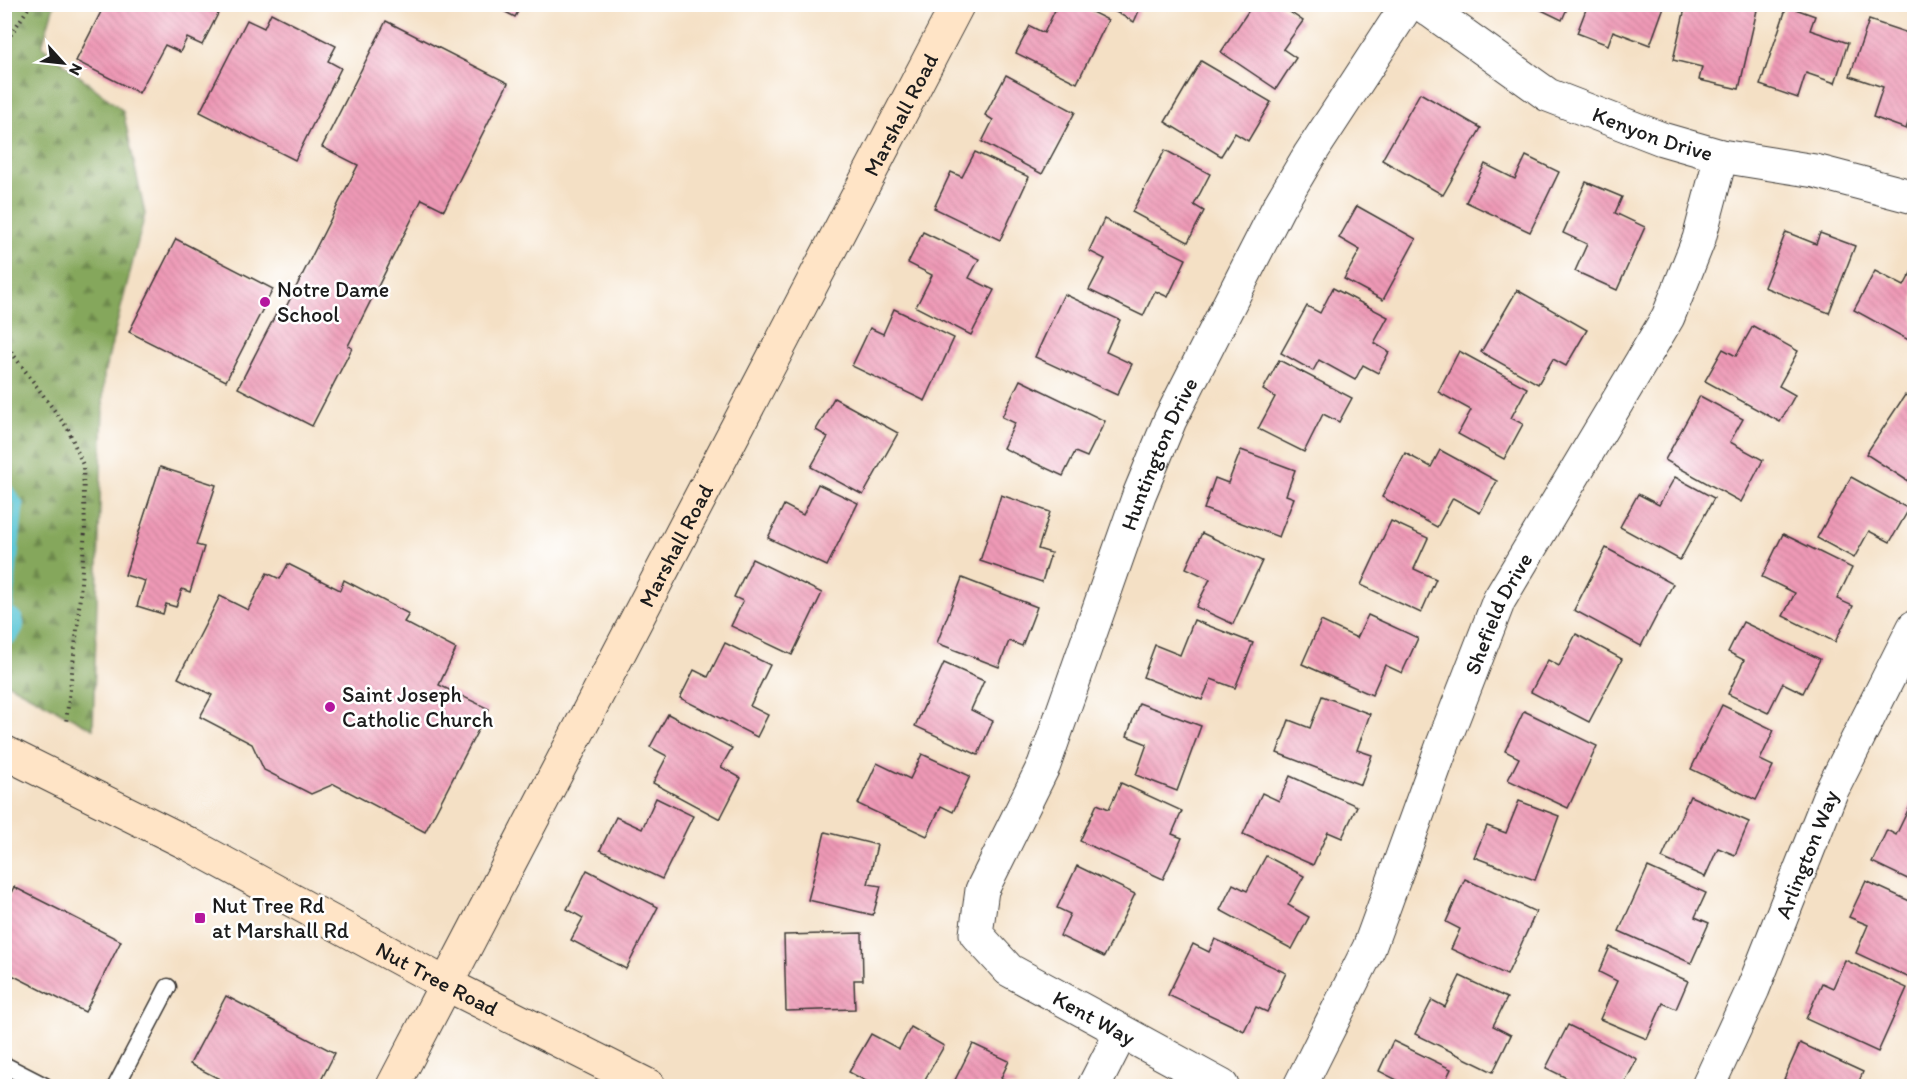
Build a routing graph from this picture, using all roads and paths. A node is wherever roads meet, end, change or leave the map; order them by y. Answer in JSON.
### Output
{"nodes":[{"id":1,"x":30,"y":4,"type":"edge"},
{"id":2,"x":958,"y":4,"type":"edge"},
{"id":3,"x":1408,"y":4,"type":"edge"},
{"id":4,"x":1421,"y":4,"type":"edge"},
{"id":5,"x":4,"y":45,"type":"edge"},
{"id":6,"x":1721,"y":156,"type":"junction"},
{"id":7,"x":1914,"y":197,"type":"edge"},
{"id":8,"x":4,"y":342,"type":"edge"},
{"id":9,"x":1914,"y":627,"type":"edge"},
{"id":10,"x":66,"y":723,"type":"dead end"},
{"id":11,"x":8,"y":754,"type":"edge"},
{"id":12,"x":976,"y":934,"type":"joint"},
{"id":13,"x":446,"y":984,"type":"junction"},
{"id":14,"x":168,"y":987,"type":"dead end"},
{"id":15,"x":1121,"y":1033,"type":"junction"},
{"id":16,"x":4,"y":1065,"type":"edge"},
{"id":17,"x":45,"y":1086,"type":"edge"},
{"id":18,"x":116,"y":1086,"type":"edge"},
{"id":19,"x":393,"y":1086,"type":"edge"},
{"id":20,"x":649,"y":1086,"type":"edge"},
{"id":21,"x":1094,"y":1086,"type":"edge"},
{"id":22,"x":1222,"y":1086,"type":"edge"},
{"id":23,"x":1300,"y":1086,"type":"edge"},
{"id":24,"x":1708,"y":1086,"type":"edge"}],
"edges":[{"from":1,"to":5,"type":"path"},
{"from":2,"to":13,"type":"street","name":"Marshall Road"},
{"from":3,"to":12,"type":"street","name":"Huntington Drive"},
{"from":4,"to":6,"type":"street","name":"Kenyon Drive"},
{"from":6,"to":7,"type":"street","name":"Kenyon Drive"},
{"from":6,"to":23,"type":"street","name":"Shefield Drive"},
{"from":8,"to":10,"type":"path"},
{"from":9,"to":24,"type":"street","name":"Arlington Way"},
{"from":11,"to":13,"type":"street","name":"Nut Tree Road"},
{"from":12,"to":15,"type":"street","name":"Kent Way"},
{"from":13,"to":19,"type":"street","name":"Marshall Road"},
{"from":13,"to":20,"type":"street","name":"Nut Tree Road"},
{"from":14,"to":18,"type":"lane"},
{"from":15,"to":21,"type":"street"},
{"from":15,"to":22,"type":"street","name":"Kent Way"},
{"from":16,"to":17,"type":"lane"}]}
